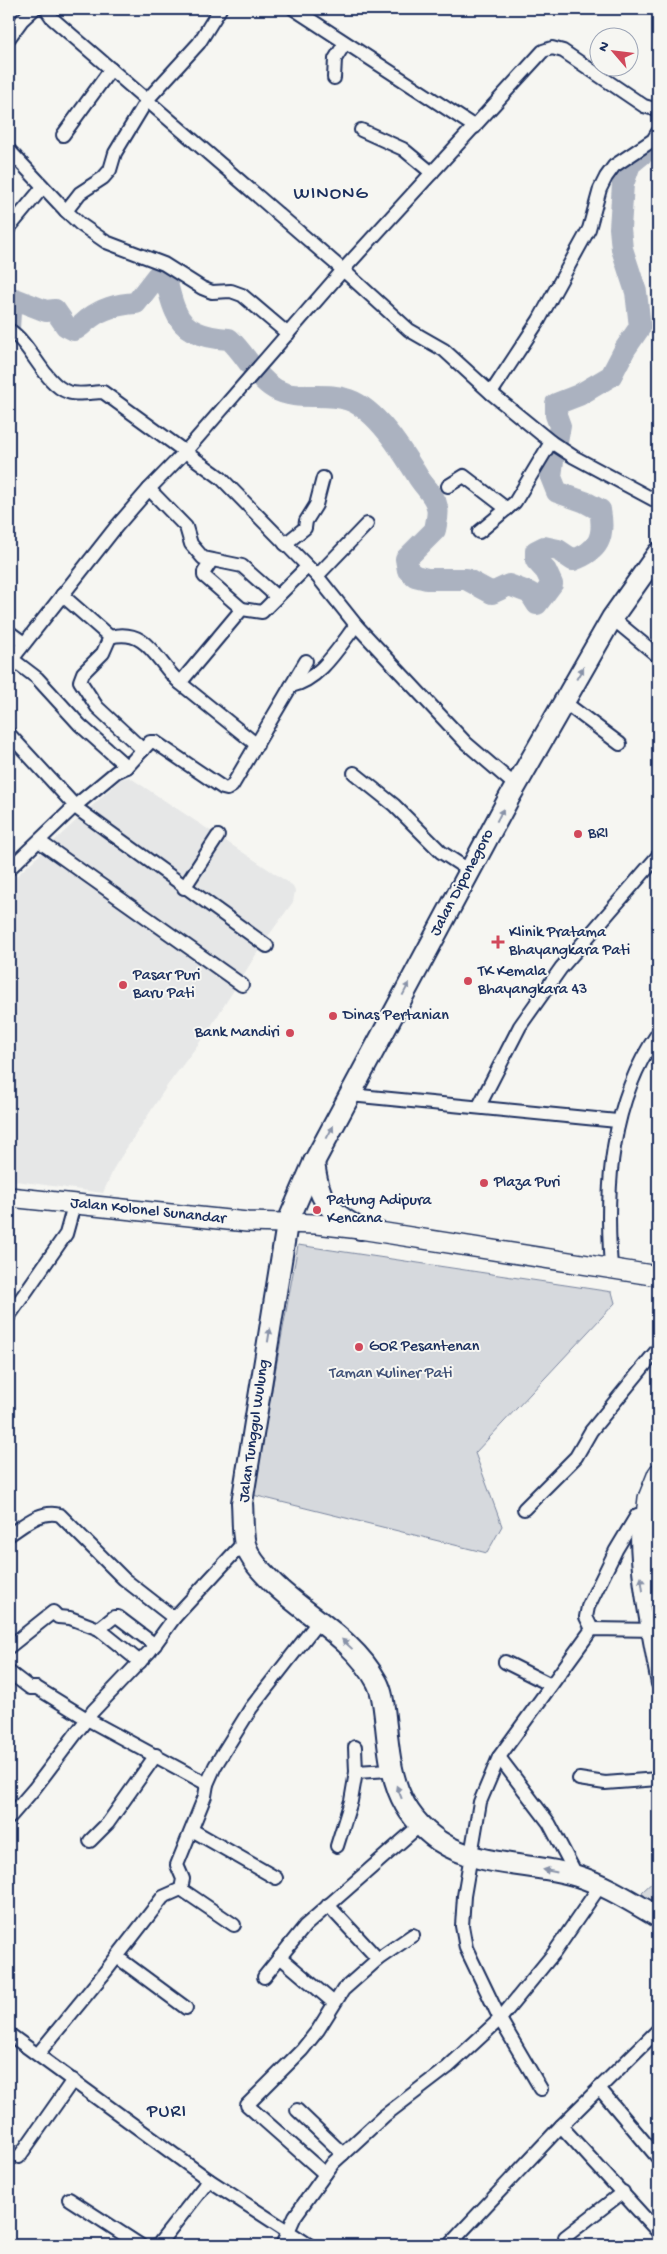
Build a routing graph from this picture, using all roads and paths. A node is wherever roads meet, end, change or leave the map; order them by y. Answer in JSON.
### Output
{"nodes":[{"id":1,"x":34,"y":9,"type":"edge"},
{"id":2,"x":46,"y":9,"type":"edge"},
{"id":3,"x":220,"y":9,"type":"edge"},
{"id":4,"x":294,"y":9,"type":"edge"},
{"id":5,"x":9,"y":38,"type":"edge"},
{"id":6,"x":345,"y":43,"type":"junction"},
{"id":7,"x":111,"y":69,"type":"junction"},
{"id":8,"x":334,"y":78,"type":"dead end"},
{"id":9,"x":147,"y":100,"type":"junction"},
{"id":10,"x":658,"y":110,"type":"edge"},
{"id":11,"x":475,"y":127,"type":"junction"},
{"id":12,"x":361,"y":130,"type":"dead end"},
{"id":13,"x":658,"y":132,"type":"edge"},
{"id":14,"x":64,"y":135,"type":"dead end"},
{"id":15,"x":10,"y":153,"type":"edge"},
{"id":16,"x":432,"y":174,"type":"junction"},
{"id":17,"x":43,"y":187,"type":"junction"},
{"id":18,"x":66,"y":211,"type":"junction"},
{"id":19,"x":9,"y":228,"type":"edge"},
{"id":20,"x":343,"y":270,"type":"junction"},
{"id":21,"x":11,"y":331,"type":"edge"},
{"id":22,"x":288,"y":334,"type":"junction"},
{"id":23,"x":491,"y":393,"type":"junction"},
{"id":24,"x":551,"y":442,"type":"junction"},
{"id":25,"x":185,"y":452,"type":"junction"},
{"id":26,"x":323,"y":478,"type":"dead end"},
{"id":27,"x":448,"y":486,"type":"dead end"},
{"id":28,"x":149,"y":489,"type":"junction"},
{"id":29,"x":658,"y":502,"type":"edge"},
{"id":30,"x":507,"y":509,"type":"junction"},
{"id":31,"x":367,"y":524,"type":"dead end"},
{"id":32,"x":479,"y":532,"type":"dead end"},
{"id":33,"x":285,"y":544,"type":"junction"},
{"id":34,"x":658,"y":553,"type":"edge"},
{"id":35,"x":212,"y":560,"type":"junction"},
{"id":36,"x":306,"y":567,"type":"junction"},
{"id":37,"x":317,"y":576,"type":"junction"},
{"id":38,"x":62,"y":595,"type":"junction"},
{"id":39,"x":277,"y":597,"type":"junction"},
{"id":40,"x":242,"y":609,"type":"junction"},
{"id":41,"x":612,"y":618,"type":"junction"},
{"id":42,"x":356,"y":625,"type":"junction"},
{"id":43,"x":9,"y":632,"type":"edge"},
{"id":44,"x":110,"y":637,"type":"junction"},
{"id":45,"x":24,"y":642,"type":"junction"},
{"id":46,"x":658,"y":656,"type":"edge"},
{"id":47,"x":10,"y":661,"type":"edge"},
{"id":48,"x":306,"y":661,"type":"dead end"},
{"id":49,"x":180,"y":682,"type":"junction"},
{"id":50,"x":291,"y":686,"type":"junction"},
{"id":51,"x":564,"y":702,"type":"junction"},
{"id":52,"x":9,"y":734,"type":"edge"},
{"id":53,"x":620,"y":744,"type":"dead end"},
{"id":54,"x":257,"y":745,"type":"junction"},
{"id":55,"x":143,"y":750,"type":"junction"},
{"id":56,"x":127,"y":767,"type":"junction"},
{"id":57,"x":354,"y":773,"type":"dead end"},
{"id":58,"x":516,"y":786,"type":"junction"},
{"id":59,"x":77,"y":808,"type":"junction"},
{"id":60,"x":218,"y":836,"type":"dead end"},
{"id":61,"x":43,"y":844,"type":"dead end"},
{"id":62,"x":658,"y":856,"type":"edge"},
{"id":63,"x":9,"y":869,"type":"edge"},
{"id":64,"x":470,"y":871,"type":"junction"},
{"id":65,"x":184,"y":888,"type":"junction"},
{"id":66,"x":267,"y":946,"type":"dead end"},
{"id":67,"x":242,"y":985,"type":"dead end"},
{"id":68,"x":658,"y":1033,"type":"edge"},
{"id":69,"x":350,"y":1095,"type":"junction"},
{"id":70,"x":479,"y":1106,"type":"junction"},
{"id":71,"x":617,"y":1121,"type":"junction"},
{"id":72,"x":314,"y":1162,"type":"junction"},
{"id":73,"x":9,"y":1197,"type":"edge"},
{"id":74,"x":74,"y":1204,"type":"junction"},
{"id":75,"x":287,"y":1224,"type":"junction"},
{"id":76,"x":360,"y":1229,"type":"junction"},
{"id":77,"x":611,"y":1267,"type":"junction"},
{"id":78,"x":658,"y":1276,"type":"edge"},
{"id":79,"x":10,"y":1313,"type":"edge"},
{"id":80,"x":658,"y":1349,"type":"edge"},
{"id":81,"x":658,"y":1473,"type":"edge"},
{"id":82,"x":653,"y":1495,"type":"edge"},
{"id":83,"x":524,"y":1509,"type":"dead end"},
{"id":84,"x":9,"y":1535,"type":"edge"},
{"id":85,"x":245,"y":1541,"type":"junction"},
{"id":86,"x":658,"y":1564,"type":"edge"},
{"id":87,"x":658,"y":1600,"type":"edge"},
{"id":88,"x":174,"y":1618,"type":"junction"},
{"id":89,"x":318,"y":1622,"type":"junction"},
{"id":90,"x":592,"y":1628,"type":"junction"},
{"id":91,"x":99,"y":1629,"type":"junction"},
{"id":92,"x":653,"y":1630,"type":"edge"},
{"id":93,"x":155,"y":1645,"type":"junction"},
{"id":94,"x":9,"y":1647,"type":"edge"},
{"id":95,"x":140,"y":1662,"type":"junction"},
{"id":96,"x":505,"y":1662,"type":"dead end"},
{"id":97,"x":9,"y":1672,"type":"edge"},
{"id":98,"x":658,"y":1684,"type":"edge"},
{"id":99,"x":552,"y":1685,"type":"junction"},
{"id":100,"x":87,"y":1719,"type":"junction"},
{"id":101,"x":355,"y":1747,"type":"dead end"},
{"id":102,"x":156,"y":1755,"type":"junction"},
{"id":103,"x":499,"y":1757,"type":"junction"},
{"id":104,"x":390,"y":1770,"type":"junction"},
{"id":105,"x":356,"y":1772,"type":"junction"},
{"id":106,"x":579,"y":1779,"type":"dead end"},
{"id":107,"x":658,"y":1779,"type":"edge"},
{"id":108,"x":207,"y":1784,"type":"junction"},
{"id":109,"x":9,"y":1818,"type":"edge"},
{"id":110,"x":419,"y":1826,"type":"junction"},
{"id":111,"x":192,"y":1830,"type":"junction"},
{"id":112,"x":90,"y":1842,"type":"dead end"},
{"id":113,"x":337,"y":1846,"type":"dead end"},
{"id":114,"x":471,"y":1856,"type":"junction"},
{"id":115,"x":577,"y":1876,"type":"junction"},
{"id":116,"x":276,"y":1878,"type":"dead end"},
{"id":117,"x":600,"y":1886,"type":"junction"},
{"id":118,"x":182,"y":1888,"type":"junction"},
{"id":119,"x":328,"y":1905,"type":"junction"},
{"id":120,"x":658,"y":1916,"type":"edge"},
{"id":121,"x":234,"y":1924,"type":"dead end"},
{"id":122,"x":413,"y":1935,"type":"dead end"},
{"id":123,"x":117,"y":1956,"type":"junction"},
{"id":124,"x":280,"y":1957,"type":"junction"},
{"id":125,"x":378,"y":1959,"type":"junction"},
{"id":126,"x":264,"y":1977,"type":"dead end"},
{"id":127,"x":334,"y":2003,"type":"junction"},
{"id":128,"x":186,"y":2008,"type":"dead end"},
{"id":129,"x":500,"y":2019,"type":"junction"},
{"id":130,"x":658,"y":2030,"type":"edge"},
{"id":131,"x":9,"y":2034,"type":"edge"},
{"id":132,"x":38,"y":2054,"type":"junction"},
{"id":133,"x":73,"y":2080,"type":"junction"},
{"id":134,"x":599,"y":2088,"type":"junction"},
{"id":135,"x":541,"y":2089,"type":"dead end"},
{"id":136,"x":297,"y":2110,"type":"dead end"},
{"id":137,"x":560,"y":2126,"type":"junction"},
{"id":138,"x":656,"y":2152,"type":"edge"},
{"id":139,"x":343,"y":2154,"type":"junction"},
{"id":140,"x":19,"y":2157,"type":"dead end"},
{"id":141,"x":325,"y":2174,"type":"junction"},
{"id":142,"x":208,"y":2180,"type":"junction"},
{"id":143,"x":623,"y":2192,"type":"junction"},
{"id":144,"x":69,"y":2198,"type":"dead end"},
{"id":145,"x":288,"y":2231,"type":"junction"},
{"id":146,"x":658,"y":2232,"type":"edge"},
{"id":147,"x":565,"y":2236,"type":"dead end"},
{"id":148,"x":140,"y":2245,"type":"edge"},
{"id":149,"x":158,"y":2245,"type":"edge"},
{"id":150,"x":282,"y":2245,"type":"edge"},
{"id":151,"x":309,"y":2245,"type":"edge"},
{"id":152,"x":449,"y":2245,"type":"edge"}],
"edges":[{"from":1,"to":5,"type":"street"},
{"from":2,"to":7,"type":"street"},
{"from":3,"to":9,"type":"street"},
{"from":4,"to":6,"type":"street"},
{"from":6,"to":8,"type":"street"},
{"from":6,"to":11,"type":"street"},
{"from":7,"to":9,"type":"street"},
{"from":7,"to":14,"type":"street"},
{"from":9,"to":18,"type":"street"},
{"from":9,"to":20,"type":"street"},
{"from":10,"to":11,"type":"street"},
{"from":11,"to":16,"type":"street"},
{"from":12,"to":16,"type":"street"},
{"from":13,"to":23,"type":"street"},
{"from":15,"to":17,"type":"street"},
{"from":16,"to":20,"type":"street"},
{"from":17,"to":18,"type":"street"},
{"from":17,"to":19,"type":"street"},
{"from":18,"to":22,"type":"street"},
{"from":20,"to":22,"type":"street"},
{"from":20,"to":23,"type":"street"},
{"from":21,"to":25,"type":"street"},
{"from":22,"to":25,"type":"street"},
{"from":23,"to":24,"type":"street"},
{"from":24,"to":29,"type":"street"},
{"from":24,"to":30,"type":"street"},
{"from":25,"to":28,"type":"street"},
{"from":25,"to":33,"type":"street"},
{"from":26,"to":33,"type":"street"},
{"from":27,"to":30,"type":"street"},
{"from":28,"to":35,"type":"street"},
{"from":28,"to":38,"type":"street"},
{"from":30,"to":32,"type":"street"},
{"from":31,"to":37,"type":"street"},
{"from":33,"to":36,"type":"street"},
{"from":34,"to":41,"type":"main road","name":"Jalan Diponegoro"},
{"from":35,"to":39,"type":"street"},
{"from":35,"to":40,"type":"street"},
{"from":36,"to":37,"type":"street"},
{"from":36,"to":39,"type":"street"},
{"from":37,"to":42,"type":"street"},
{"from":38,"to":44,"type":"street"},
{"from":38,"to":45,"type":"street"},
{"from":39,"to":40,"type":"street"},
{"from":40,"to":49,"type":"street"},
{"from":41,"to":46,"type":"street"},
{"from":51,"to":41,"type":"main road","name":"Jalan Diponegoro","one_way":true},
{"from":42,"to":50,"type":"street"},
{"from":42,"to":58,"type":"street"},
{"from":43,"to":45,"type":"street"},
{"from":44,"to":49,"type":"street"},
{"from":44,"to":55,"type":"street"},
{"from":45,"to":47,"type":"street"},
{"from":47,"to":56,"type":"street"},
{"from":48,"to":50,"type":"street"},
{"from":49,"to":54,"type":"street"},
{"from":50,"to":54,"type":"street"},
{"from":51,"to":53,"type":"street"},
{"from":51,"to":58,"type":"main road","name":"Jalan Diponegoro"},
{"from":52,"to":59,"type":"street"},
{"from":54,"to":55,"type":"street"},
{"from":55,"to":56,"type":"street"},
{"from":56,"to":59,"type":"street"},
{"from":57,"to":64,"type":"street"},
{"from":64,"to":58,"type":"main road","name":"Jalan Diponegoro","one_way":true},
{"from":59,"to":63,"type":"street"},
{"from":59,"to":65,"type":"street"},
{"from":60,"to":65,"type":"street"},
{"from":61,"to":67,"type":"street"},
{"from":62,"to":70,"type":"street"},
{"from":69,"to":64,"type":"main road","name":"Jalan Diponegoro","one_way":true},
{"from":65,"to":66,"type":"street"},
{"from":68,"to":71,"type":"street"},
{"from":69,"to":70,"type":"street"},
{"from":72,"to":69,"type":"main road","name":"Jalan Diponegoro","one_way":true},
{"from":70,"to":71,"type":"street"},
{"from":71,"to":77,"type":"street"},
{"from":72,"to":75,"type":"main road","name":"Jalan Diponegoro"},
{"from":72,"to":76,"type":"main road"},
{"from":73,"to":74,"type":"main road","name":"Jalan Kolonel Sunandar"},
{"from":74,"to":75,"type":"main road","name":"Jalan Kolonel Sunandar"},
{"from":74,"to":79,"type":"street"},
{"from":75,"to":76,"type":"main road","name":"Jalan Kolonel Sunandar"},
{"from":85,"to":75,"type":"main road","name":"Jalan Tunggul Wulung","one_way":true},
{"from":76,"to":77,"type":"main road","name":"Jalan Kolonel Sunandar"},
{"from":77,"to":78,"type":"main road","name":"Jalan Kolonel Sunandar"},
{"from":80,"to":83,"type":"street"},
{"from":81,"to":82,"type":"main road"},
{"from":82,"to":86,"type":"main road"},
{"from":82,"to":87,"type":"main road"},
{"from":82,"to":90,"type":"street"},
{"from":92,"to":82,"type":"street","one_way":true},
{"from":84,"to":88,"type":"street"},
{"from":85,"to":88,"type":"street"},
{"from":85,"to":89,"type":"main road","name":"Jalan Tunggul Wulung"},
{"from":88,"to":93,"type":"street"},
{"from":104,"to":89,"type":"main road","name":"Jalan Tunggul Wulung","one_way":true},
{"from":89,"to":108,"type":"street"},
{"from":90,"to":92,"type":"street"},
{"from":90,"to":99,"type":"street"},
{"from":91,"to":93,"type":"street"},
{"from":91,"to":94,"type":"street"},
{"from":91,"to":95,"type":"street"},
{"from":92,"to":98,"type":"street"},
{"from":93,"to":95,"type":"street"},
{"from":95,"to":100,"type":"street"},
{"from":96,"to":99,"type":"street"},
{"from":97,"to":100,"type":"street"},
{"from":99,"to":103,"type":"street"},
{"from":100,"to":102,"type":"street"},
{"from":100,"to":109,"type":"street"},
{"from":101,"to":105,"type":"street"},
{"from":102,"to":108,"type":"street"},
{"from":102,"to":112,"type":"street"},
{"from":103,"to":114,"type":"street"},
{"from":103,"to":115,"type":"street"},
{"from":104,"to":105,"type":"street"},
{"from":110,"to":104,"type":"main road","name":"Jalan Tunggul Wulung","one_way":true},
{"from":105,"to":113,"type":"street"},
{"from":106,"to":107,"type":"street"},
{"from":108,"to":111,"type":"street"},
{"from":110,"to":114,"type":"main road","name":"Jalan Tunggul Wulung"},
{"from":110,"to":119,"type":"street"},
{"from":111,"to":116,"type":"street"},
{"from":111,"to":118,"type":"street"},
{"from":115,"to":114,"type":"main road","name":"Jalan Tunggul Wulung","one_way":true},
{"from":114,"to":129,"type":"street"},
{"from":115,"to":117,"type":"main road","name":"Jalan Tunggul Wulung"},
{"from":117,"to":120,"type":"main road","name":"Jalan Tunggul Wulung"},
{"from":117,"to":129,"type":"street"},
{"from":118,"to":121,"type":"street"},
{"from":118,"to":123,"type":"street"},
{"from":119,"to":124,"type":"street"},
{"from":119,"to":125,"type":"street"},
{"from":122,"to":125,"type":"street"},
{"from":123,"to":128,"type":"street"},
{"from":123,"to":132,"type":"street"},
{"from":124,"to":126,"type":"street"},
{"from":124,"to":127,"type":"street"},
{"from":125,"to":127,"type":"street"},
{"from":127,"to":141,"type":"street"},
{"from":129,"to":135,"type":"street"},
{"from":129,"to":139,"type":"street"},
{"from":130,"to":134,"type":"street"},
{"from":131,"to":132,"type":"street"},
{"from":132,"to":133,"type":"street"},
{"from":133,"to":140,"type":"street"},
{"from":133,"to":142,"type":"street"},
{"from":134,"to":137,"type":"street"},
{"from":134,"to":138,"type":"street"},
{"from":136,"to":139,"type":"street"},
{"from":137,"to":143,"type":"street"},
{"from":137,"to":152,"type":"street"},
{"from":139,"to":141,"type":"street"},
{"from":141,"to":145,"type":"street"},
{"from":142,"to":145,"type":"street"},
{"from":142,"to":149,"type":"street"},
{"from":143,"to":146,"type":"street"},
{"from":143,"to":147,"type":"street"},
{"from":144,"to":148,"type":"street"},
{"from":145,"to":150,"type":"street"},
{"from":145,"to":151,"type":"street"}]}
